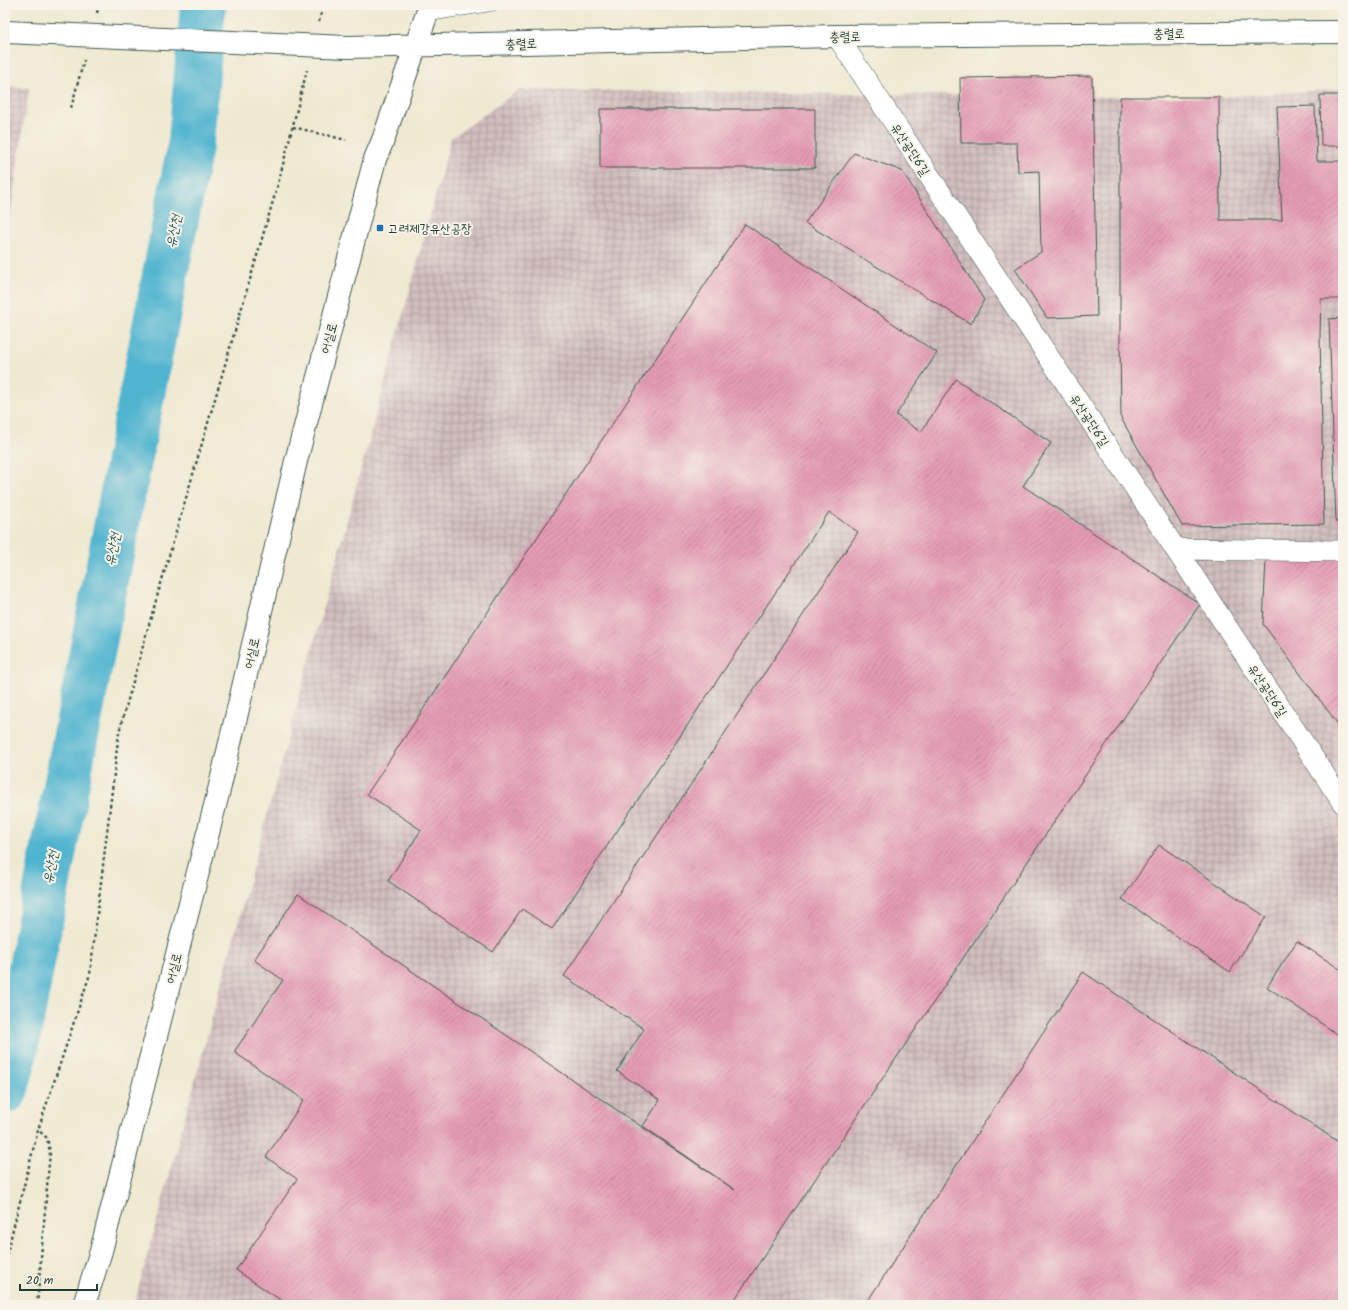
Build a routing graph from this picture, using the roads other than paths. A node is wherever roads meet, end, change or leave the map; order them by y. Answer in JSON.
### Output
{"nodes":[{"id":1,"x":493,"y":5,"type":"edge"},
{"id":2,"x":428,"y":10,"type":"edge"},
{"id":3,"x":6,"y":32,"type":"edge"},
{"id":4,"x":1343,"y":32,"type":"edge"},
{"id":5,"x":837,"y":36,"type":"junction"},
{"id":6,"x":416,"y":46,"type":"junction"},
{"id":7,"x":1175,"y":549,"type":"junction"},
{"id":8,"x":1343,"y":551,"type":"edge"},
{"id":9,"x":1343,"y":803,"type":"edge"},
{"id":10,"x":84,"y":1305,"type":"edge"}],
"edges":[{"from":1,"to":2,"type":"lane"},
{"from":2,"to":6,"type":"main road","name":"어실로"},
{"from":3,"to":6,"type":"main road","name":"충렬로","bridge":true},
{"from":4,"to":5,"type":"main road","name":"충렬로"},
{"from":5,"to":6,"type":"main road","name":"충렬로"},
{"from":5,"to":7,"type":"street","name":"유산공단6길"},
{"from":6,"to":10,"type":"main road","name":"어실로"},
{"from":7,"to":8,"type":"street"},
{"from":7,"to":9,"type":"street","name":"유산공단6길"}]}
